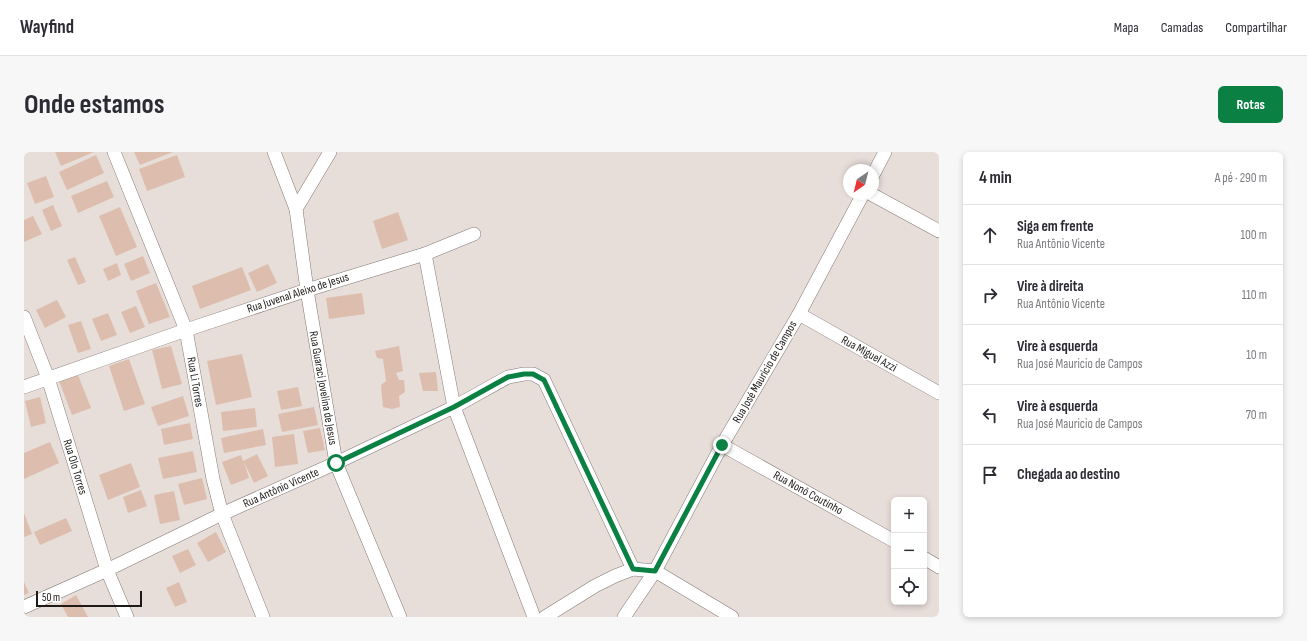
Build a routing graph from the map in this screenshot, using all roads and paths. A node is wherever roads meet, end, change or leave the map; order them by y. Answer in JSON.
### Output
{"nodes":[{"id":1,"x":114,"y":152,"type":"edge"},
{"id":2,"x":274,"y":152,"type":"edge"},
{"id":3,"x":330,"y":152,"type":"edge"},
{"id":4,"x":885,"y":152,"type":"edge"},
{"id":5,"x":879,"y":164,"type":"edge"},
{"id":6,"x":879,"y":198,"type":"edge"},
{"id":7,"x":860,"y":200,"type":"edge"},
{"id":8,"x":296,"y":209,"type":"junction"},
{"id":9,"x":939,"y":231,"type":"edge"},
{"id":10,"x":474,"y":234,"type":"dead end"},
{"id":11,"x":425,"y":254,"type":"junction"},
{"id":12,"x":307,"y":290,"type":"junction"},
{"id":13,"x":799,"y":314,"type":"junction"},
{"id":14,"x":24,"y":317,"type":"edge"},
{"id":15,"x":186,"y":330,"type":"junction"},
{"id":16,"x":48,"y":378,"type":"junction"},
{"id":17,"x":24,"y":387,"type":"edge"},
{"id":18,"x":939,"y":393,"type":"edge"},
{"id":19,"x":454,"y":407,"type":"junction"},
{"id":20,"x":722,"y":445,"type":"junction"},
{"id":21,"x":336,"y":463,"type":"junction"},
{"id":22,"x":222,"y":514,"type":"junction"},
{"id":23,"x":891,"y":539,"type":"edge"},
{"id":24,"x":927,"y":560,"type":"edge"},
{"id":25,"x":939,"y":567,"type":"edge"},
{"id":26,"x":633,"y":569,"type":"junction"},
{"id":27,"x":107,"y":570,"type":"junction"},
{"id":28,"x":655,"y":571,"type":"junction"},
{"id":29,"x":24,"y":607,"type":"edge"},
{"id":30,"x":127,"y":617,"type":"edge"},
{"id":31,"x":263,"y":617,"type":"edge"},
{"id":32,"x":400,"y":617,"type":"edge"},
{"id":33,"x":534,"y":617,"type":"edge"},
{"id":34,"x":545,"y":617,"type":"edge"},
{"id":35,"x":624,"y":617,"type":"edge"},
{"id":36,"x":732,"y":617,"type":"edge"}],
"edges":[{"from":1,"to":15,"type":"street","name":"Rua Li Torres"},
{"from":2,"to":8,"type":"street","name":"Rua Guaraci Jovelina de Jesus"},
{"from":3,"to":8,"type":"street"},
{"from":4,"to":5,"type":"street"},
{"from":6,"to":9,"type":"street"},
{"from":7,"to":13,"type":"street","name":"Rua José Mauricio de Campos"},
{"from":8,"to":12,"type":"street","name":"Rua Guaraci Jovelina de Jesus"},
{"from":10,"to":11,"type":"street","name":"Rua Juvenal Aleixo de Jesus"},
{"from":11,"to":12,"type":"street","name":"Rua Juvenal Aleixo de Jesus"},
{"from":11,"to":19,"type":"street"},
{"from":12,"to":15,"type":"street","name":"Rua Juvenal Aleixo de Jesus"},
{"from":12,"to":21,"type":"street","name":"Rua Guaraci Jovelina de Jesus"},
{"from":13,"to":18,"type":"street","name":"Rua Miguel Azzi"},
{"from":13,"to":20,"type":"street","name":"Rua José Mauricio de Campos"},
{"from":14,"to":16,"type":"street","name":"Rua Olo Torres"},
{"from":15,"to":16,"type":"street","name":"Rua Juvenal Aleixo de Jesus"},
{"from":15,"to":22,"type":"street","name":"Rua Li Torres"},
{"from":16,"to":17,"type":"street","name":"Rua Juvenal Aleixo de Jesus"},
{"from":16,"to":27,"type":"street","name":"Rua Olo Torres"},
{"from":19,"to":21,"type":"street","name":"Rua Antônio Vicente"},
{"from":19,"to":26,"type":"street","name":"Rua Antônio Vicente"},
{"from":19,"to":33,"type":"street"},
{"from":20,"to":23,"type":"street","name":"Rua Nonô Coutinho"},
{"from":20,"to":28,"type":"street","name":"Rua José Mauricio de Campos"},
{"from":21,"to":22,"type":"street","name":"Rua Antônio Vicente"},
{"from":21,"to":32,"type":"street","name":"Rua Guaraci Jovelina de Jesus"},
{"from":22,"to":27,"type":"street","name":"Rua Antônio Vicente"},
{"from":22,"to":31,"type":"street","name":"Rua Li Torres"},
{"from":24,"to":25,"type":"street"},
{"from":26,"to":28,"type":"street"},
{"from":26,"to":34,"type":"street"},
{"from":27,"to":29,"type":"street","name":"Rua Antônio Vicente"},
{"from":27,"to":30,"type":"street","name":"Rua Olo Torres"},
{"from":28,"to":35,"type":"street","name":"Rua José Mauricio de Campos"},
{"from":28,"to":36,"type":"street"}]}
